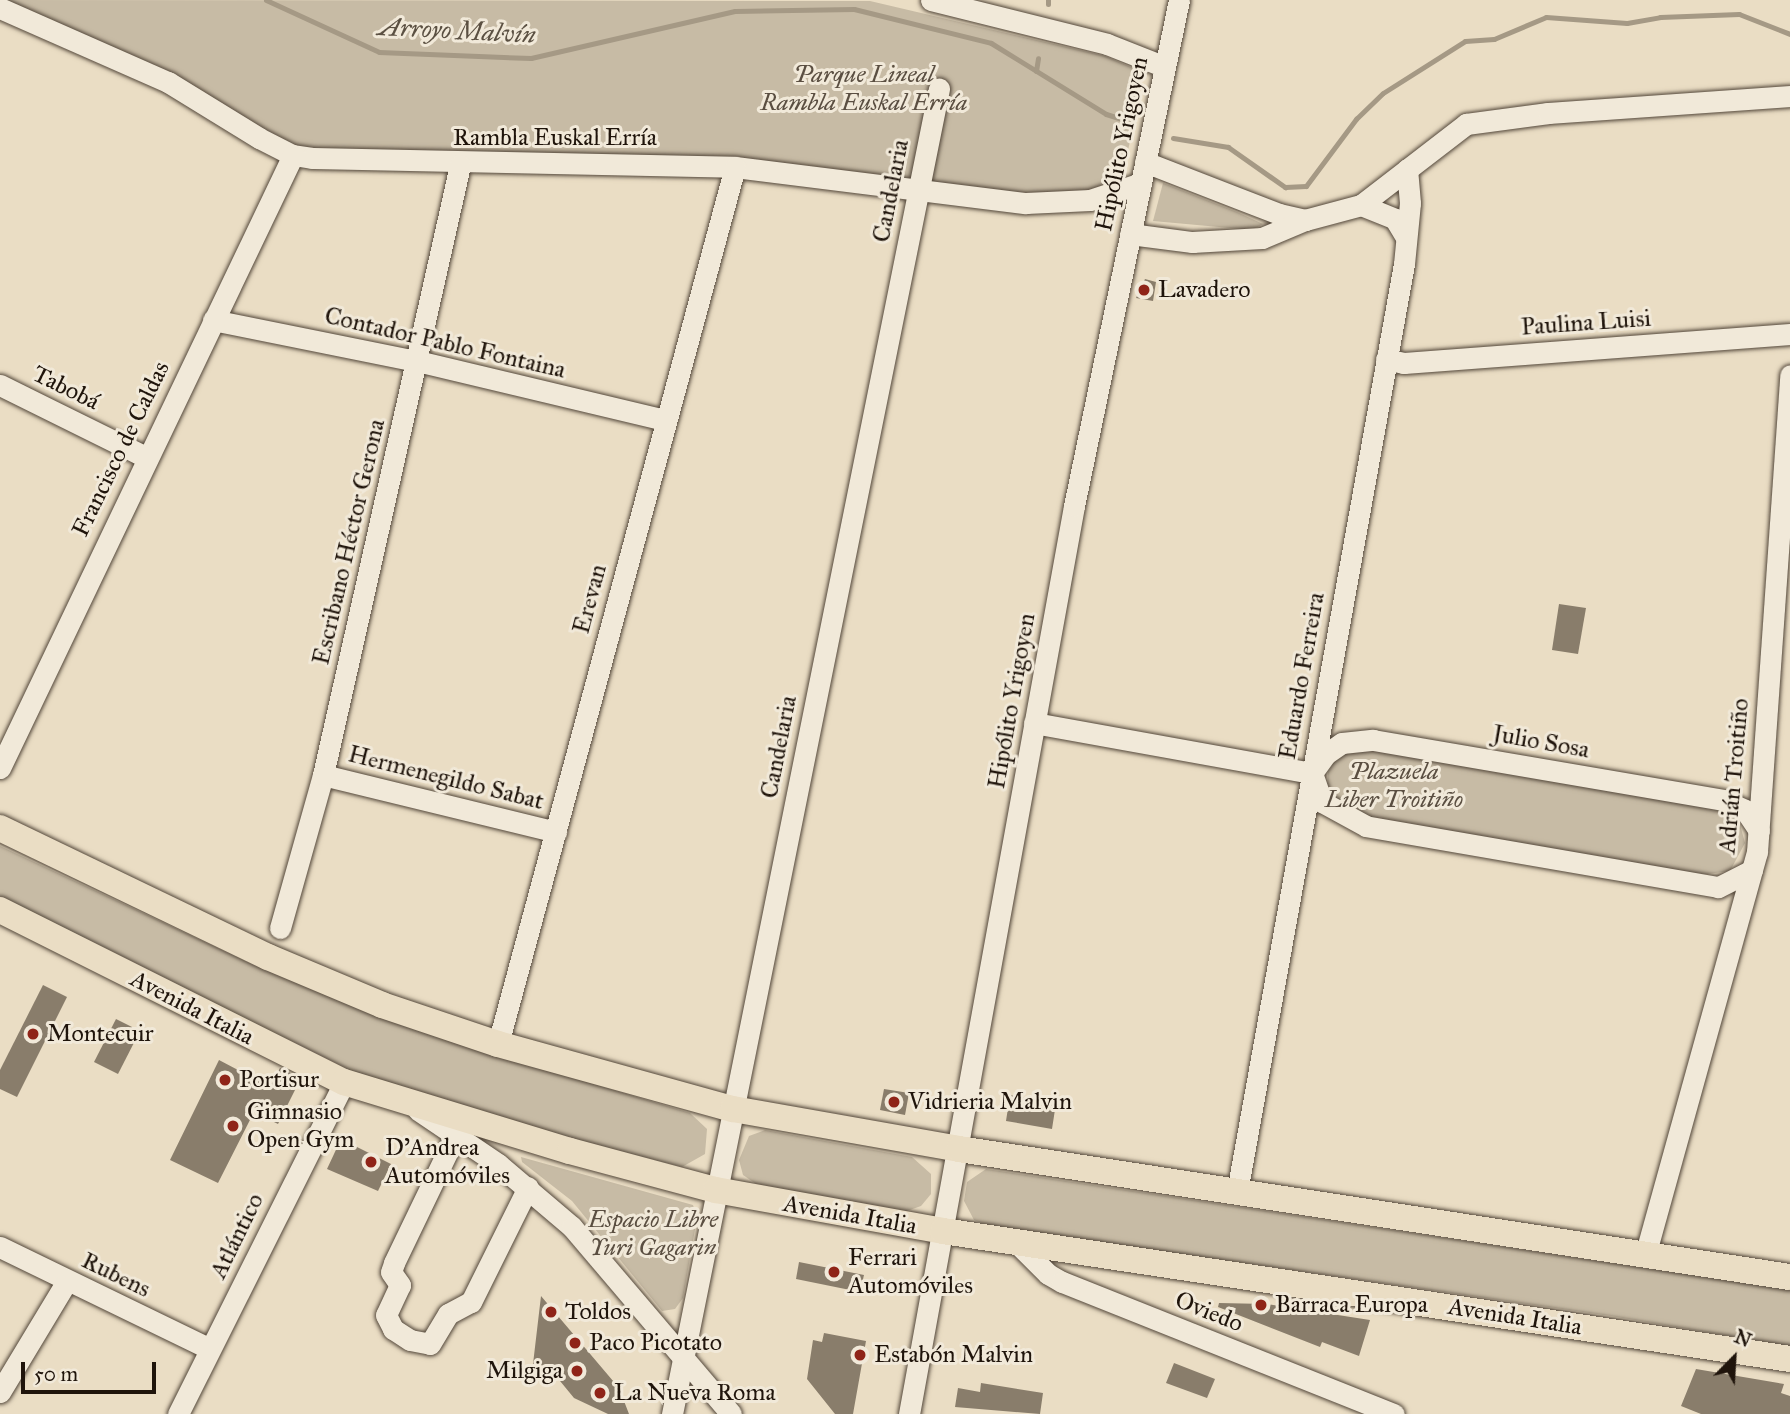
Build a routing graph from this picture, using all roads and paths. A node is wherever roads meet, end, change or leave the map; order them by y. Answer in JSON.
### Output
{"nodes":[{"id":1,"x":931,"y":0,"type":"edge"},
{"id":2,"x":1179,"y":0,"type":"edge"},
{"id":3,"x":1,"y":11,"type":"edge"},
{"id":4,"x":1165,"y":67,"type":"junction"},
{"id":5,"x":939,"y":89,"type":"dead end"},
{"id":6,"x":1790,"y":96,"type":"edge"},
{"id":7,"x":293,"y":155,"type":"junction"},
{"id":8,"x":1145,"y":162,"type":"junction"},
{"id":9,"x":460,"y":165,"type":"junction"},
{"id":10,"x":735,"y":167,"type":"junction"},
{"id":11,"x":1408,"y":169,"type":"junction"},
{"id":12,"x":1141,"y":183,"type":"junction"},
{"id":13,"x":918,"y":191,"type":"junction"},
{"id":14,"x":1361,"y":205,"type":"junction"},
{"id":15,"x":1305,"y":220,"type":"junction"},
{"id":16,"x":1130,"y":234,"type":"junction"},
{"id":17,"x":1406,"y":237,"type":"junction"},
{"id":18,"x":213,"y":320,"type":"junction"},
{"id":19,"x":1790,"y":334,"type":"edge"},
{"id":20,"x":1386,"y":359,"type":"junction"},
{"id":21,"x":418,"y":361,"type":"junction"},
{"id":22,"x":1790,"y":375,"type":"edge"},
{"id":23,"x":0,"y":385,"type":"edge"},
{"id":24,"x":664,"y":419,"type":"junction"},
{"id":25,"x":146,"y":457,"type":"junction"},
{"id":26,"x":1034,"y":723,"type":"junction"},
{"id":27,"x":0,"y":768,"type":"edge"},
{"id":28,"x":1312,"y":773,"type":"junction"},
{"id":29,"x":323,"y":775,"type":"junction"},
{"id":30,"x":0,"y":828,"type":"edge"},
{"id":31,"x":1759,"y":831,"type":"junction"},
{"id":32,"x":556,"y":832,"type":"junction"},
{"id":33,"x":1752,"y":870,"type":"junction"},
{"id":34,"x":0,"y":910,"type":"edge"},
{"id":35,"x":280,"y":928,"type":"dead end"},
{"id":36,"x":498,"y":1044,"type":"junction"},
{"id":37,"x":344,"y":1082,"type":"junction"},
{"id":38,"x":403,"y":1101,"type":"junction"},
{"id":39,"x":733,"y":1109,"type":"junction"},
{"id":40,"x":456,"y":1135,"type":"junction"},
{"id":41,"x":959,"y":1149,"type":"junction"},
{"id":42,"x":528,"y":1187,"type":"junction"},
{"id":43,"x":716,"y":1190,"type":"junction"},
{"id":44,"x":1237,"y":1192,"type":"junction"},
{"id":45,"x":943,"y":1231,"type":"junction"},
{"id":46,"x":1016,"y":1241,"type":"junction"},
{"id":47,"x":0,"y":1247,"type":"edge"},
{"id":48,"x":1646,"y":1252,"type":"junction"},
{"id":49,"x":1790,"y":1277,"type":"edge"},
{"id":50,"x":67,"y":1281,"type":"junction"},
{"id":51,"x":210,"y":1349,"type":"junction"},
{"id":52,"x":684,"y":1356,"type":"junction"},
{"id":53,"x":1790,"y":1359,"type":"edge"},
{"id":54,"x":0,"y":1392,"type":"edge"},
{"id":55,"x":178,"y":1414,"type":"edge"},
{"id":56,"x":672,"y":1414,"type":"edge"},
{"id":57,"x":731,"y":1414,"type":"edge"},
{"id":58,"x":909,"y":1414,"type":"edge"},
{"id":59,"x":1394,"y":1414,"type":"edge"}],
"edges":[{"from":1,"to":4,"type":"street"},
{"from":2,"to":4,"type":"street","name":"Hipólito Yrigoyen"},
{"from":3,"to":7,"type":"street","name":"Rambla Euskal Erría"},
{"from":4,"to":8,"type":"street","name":"Hipólito Yrigoyen"},
{"from":5,"to":13,"type":"street","name":"Candelaria"},
{"from":6,"to":11,"type":"street"},
{"from":7,"to":9,"type":"street","name":"Rambla Euskal Erría"},
{"from":7,"to":18,"type":"street","name":"Francisco de Caldas"},
{"from":8,"to":12,"type":"street","name":"Hipólito Yrigoyen"},
{"from":8,"to":15,"type":"street"},
{"from":9,"to":10,"type":"street","name":"Rambla Euskal Erría"},
{"from":9,"to":21,"type":"street","name":"Escribano Héctor Gerona"},
{"from":10,"to":13,"type":"street","name":"Rambla Euskal Erría"},
{"from":10,"to":24,"type":"street","name":"Erevan"},
{"from":11,"to":14,"type":"street"},
{"from":11,"to":17,"type":"street","name":"Eduardo Ferreira"},
{"from":12,"to":13,"type":"street","name":"Rambla Euskal Erría"},
{"from":12,"to":16,"type":"street","name":"Hipólito Yrigoyen"},
{"from":13,"to":39,"type":"street","name":"Candelaria"},
{"from":14,"to":15,"type":"street"},
{"from":14,"to":17,"type":"street"},
{"from":15,"to":16,"type":"street"},
{"from":16,"to":26,"type":"street","name":"Hipólito Yrigoyen"},
{"from":17,"to":20,"type":"street","name":"Eduardo Ferreira"},
{"from":18,"to":21,"type":"street","name":"Contador Pablo Fontaina"},
{"from":18,"to":25,"type":"street","name":"Francisco de Caldas"},
{"from":19,"to":20,"type":"street","name":"Paulina Luisi"},
{"from":20,"to":28,"type":"street","name":"Eduardo Ferreira"},
{"from":21,"to":24,"type":"street","name":"Contador Pablo Fontaina"},
{"from":21,"to":29,"type":"street","name":"Escribano Héctor Gerona"},
{"from":22,"to":31,"type":"street","name":"Adrián Troitiño"},
{"from":23,"to":25,"type":"street","name":"Tabobá"},
{"from":24,"to":32,"type":"street","name":"Erevan"},
{"from":25,"to":27,"type":"street","name":"Francisco de Caldas"},
{"from":26,"to":28,"type":"street"},
{"from":26,"to":41,"type":"street","name":"Hipólito Yrigoyen"},
{"from":28,"to":31,"type":"street","name":"Julio Sosa"},
{"from":28,"to":33,"type":"street"},
{"from":28,"to":44,"type":"street","name":"Eduardo Ferreira"},
{"from":29,"to":32,"type":"street","name":"Hermenegildo Sabat"},
{"from":29,"to":35,"type":"street","name":"Escribano Héctor Gerona"},
{"from":30,"to":36,"type":"main road"},
{"from":31,"to":33,"type":"street","name":"Adrián Troitiño"},
{"from":32,"to":36,"type":"street","name":"Erevan"},
{"from":33,"to":48,"type":"street","name":"Adrián Troitiño"},
{"from":34,"to":37,"type":"main road","name":"Avenida Italia"},
{"from":36,"to":39,"type":"main road"},
{"from":37,"to":38,"type":"main road","name":"Avenida Italia"},
{"from":37,"to":51,"type":"street","name":"Atlántico"},
{"from":38,"to":40,"type":"street"},
{"from":38,"to":43,"type":"main road","name":"Avenida Italia"},
{"from":39,"to":41,"type":"main road"},
{"from":39,"to":43,"type":"street","name":"Candelaria"},
{"from":40,"to":42,"type":"street"},
{"from":40,"to":42,"type":"street"},
{"from":41,"to":44,"type":"main road"},
{"from":41,"to":45,"type":"street","name":"Hipólito Yrigoyen"},
{"from":42,"to":52,"type":"street"},
{"from":43,"to":45,"type":"main road","name":"Avenida Italia"},
{"from":43,"to":52,"type":"street","name":"Candelaria"},
{"from":44,"to":48,"type":"main road"},
{"from":45,"to":46,"type":"main road","name":"Avenida Italia"},
{"from":45,"to":58,"type":"street","name":"Hipólito Yrigoyen"},
{"from":46,"to":53,"type":"main road","name":"Avenida Italia"},
{"from":46,"to":59,"type":"street","name":"Oviedo"},
{"from":47,"to":50,"type":"street","name":"Rubens"},
{"from":48,"to":49,"type":"main road"},
{"from":50,"to":51,"type":"street","name":"Rubens"},
{"from":50,"to":54,"type":"street"},
{"from":51,"to":55,"type":"street","name":"Atlántico"},
{"from":52,"to":56,"type":"street","name":"Candelaria"},
{"from":52,"to":57,"type":"street"}]}
